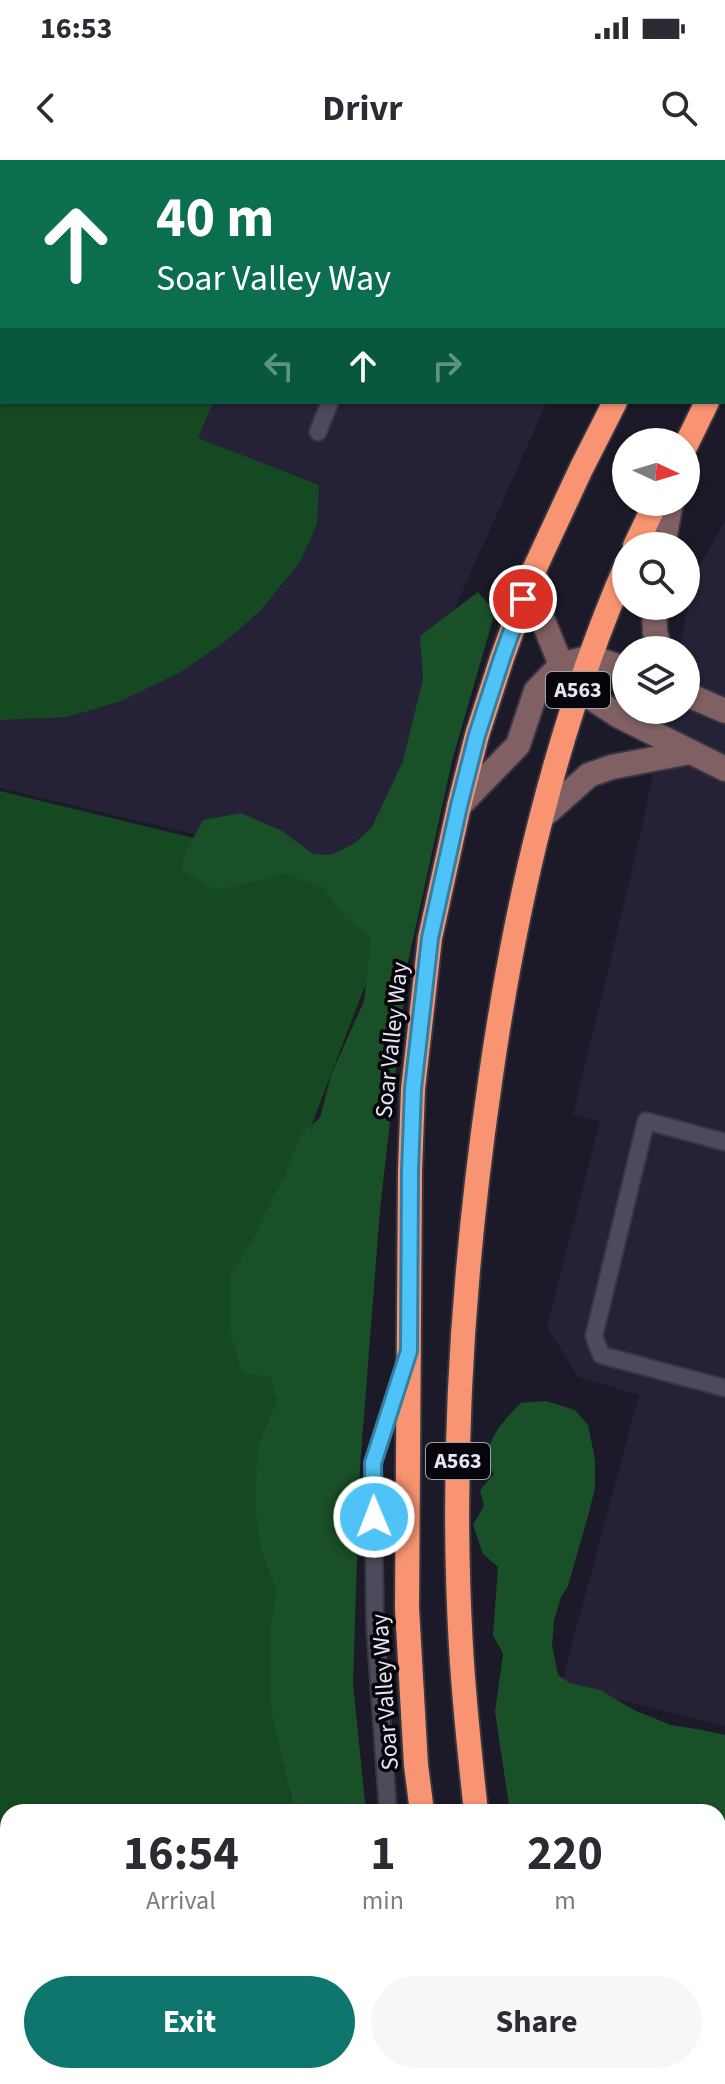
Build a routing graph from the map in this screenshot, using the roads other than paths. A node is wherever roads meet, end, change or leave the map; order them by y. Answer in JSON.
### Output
{"nodes":[{"id":1,"x":329,"y":404,"type":"edge"},
{"id":2,"x":614,"y":404,"type":"edge"},
{"id":3,"x":706,"y":404,"type":"edge"},
{"id":4,"x":694,"y":428,"type":"edge"},
{"id":5,"x":318,"y":432,"type":"dead end"},
{"id":6,"x":534,"y":570,"type":"junction"},
{"id":7,"x":612,"y":601,"type":"edge"},
{"id":8,"x":590,"y":657,"type":"junction"},
{"id":9,"x":612,"y":664,"type":"edge"},
{"id":10,"x":561,"y":665,"type":"junction"},
{"id":11,"x":578,"y":689,"type":"junction"},
{"id":12,"x":700,"y":700,"type":"edge"},
{"id":13,"x":725,"y":711,"type":"edge"},
{"id":14,"x":690,"y":752,"type":"junction"},
{"id":15,"x":725,"y":769,"type":"edge"},
{"id":16,"x":459,"y":806,"type":"junction"},
{"id":17,"x":542,"y":817,"type":"junction"},
{"id":18,"x":725,"y":1142,"type":"edge"},
{"id":19,"x":409,"y":1351,"type":"junction"},
{"id":20,"x":725,"y":1388,"type":"edge"},
{"id":21,"x":387,"y":1804,"type":"edge"},
{"id":22,"x":421,"y":1804,"type":"edge"},
{"id":23,"x":475,"y":1804,"type":"edge"}],
"edges":[{"from":1,"to":5,"type":"lane"},
{"from":2,"to":6,"type":"highway","name":"Soar Valley Way","number":"A563"},
{"from":3,"to":4,"type":"highway"},
{"from":6,"to":10,"type":"street"},
{"from":6,"to":16,"type":"highway","name":"Soar Valley Way","number":"A563"},
{"from":7,"to":8,"type":"highway","number":"A563"},
{"from":8,"to":9,"type":"street"},
{"from":8,"to":10,"type":"street"},
{"from":8,"to":11,"type":"highway","number":"A563"},
{"from":10,"to":11,"type":"street"},
{"from":10,"to":16,"type":"street"},
{"from":11,"to":14,"type":"street"},
{"from":11,"to":17,"type":"highway","number":"A563"},
{"from":12,"to":13,"type":"street"},
{"from":14,"to":15,"type":"street"},
{"from":14,"to":17,"type":"street"},
{"from":16,"to":19,"type":"highway","name":"Soar Valley Way","number":"A563"},
{"from":17,"to":23,"type":"highway","number":"A563"},
{"from":18,"to":20,"type":"lane"},
{"from":19,"to":21,"type":"lane"},
{"from":19,"to":22,"type":"highway","name":"Soar Valley Way","number":"A563"}]}
